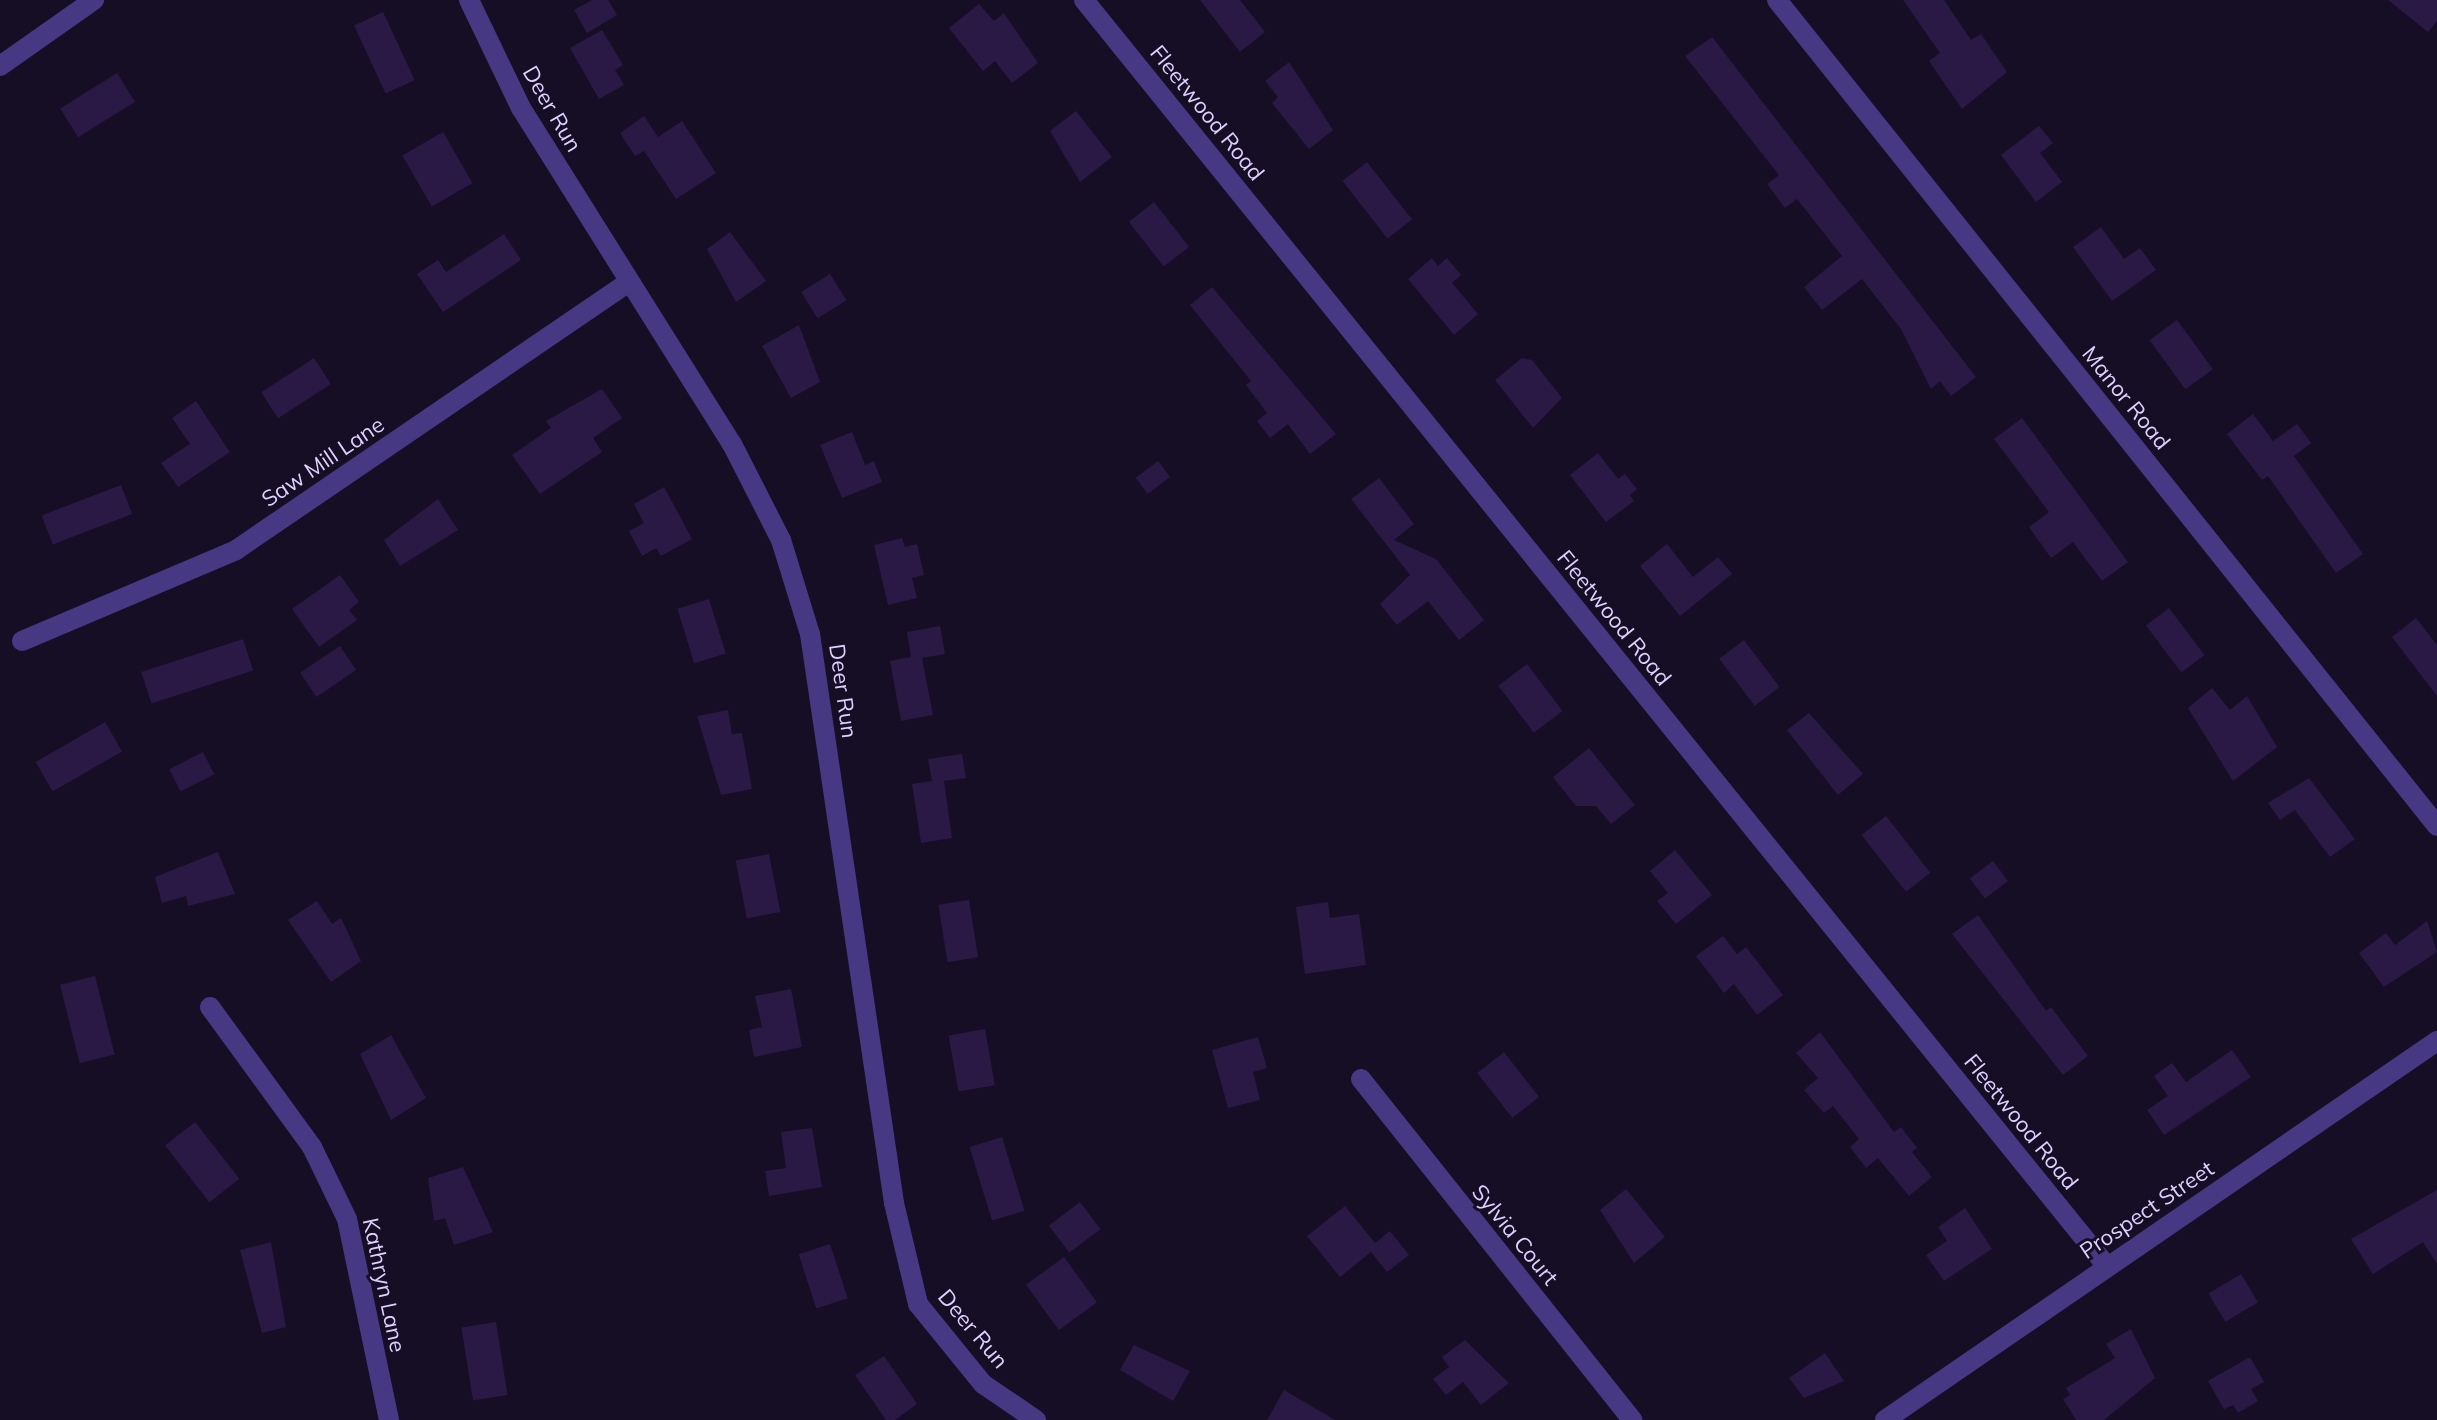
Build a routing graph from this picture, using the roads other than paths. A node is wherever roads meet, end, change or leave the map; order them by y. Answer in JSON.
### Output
{"nodes":[{"id":1,"x":94,"y":0,"type":"edge"},
{"id":2,"x":469,"y":0,"type":"edge"},
{"id":3,"x":1084,"y":0,"type":"edge"},
{"id":4,"x":1777,"y":0,"type":"edge"},
{"id":5,"x":0,"y":66,"type":"edge"},
{"id":6,"x":629,"y":282,"type":"junction"},
{"id":7,"x":22,"y":641,"type":"dead end"},
{"id":8,"x":2437,"y":826,"type":"edge"},
{"id":9,"x":210,"y":1007,"type":"dead end"},
{"id":10,"x":2437,"y":1041,"type":"edge"},
{"id":11,"x":1361,"y":1079,"type":"dead end"},
{"id":12,"x":2106,"y":1265,"type":"junction"},
{"id":13,"x":389,"y":1420,"type":"edge"},
{"id":14,"x":1036,"y":1420,"type":"edge"},
{"id":15,"x":1632,"y":1420,"type":"edge"},
{"id":16,"x":1885,"y":1420,"type":"edge"}],
"edges":[{"from":1,"to":5,"type":"street"},
{"from":2,"to":6,"type":"street","name":"Deer Run"},
{"from":3,"to":12,"type":"street","name":"Fleetwood Road"},
{"from":4,"to":8,"type":"street","name":"Manor Road"},
{"from":6,"to":7,"type":"street","name":"Saw Mill Lane"},
{"from":6,"to":14,"type":"street","name":"Deer Run"},
{"from":9,"to":13,"type":"street","name":"Kathryn Lane"},
{"from":10,"to":12,"type":"street","name":"Prospect Street"},
{"from":11,"to":15,"type":"street","name":"Sylvia Court"},
{"from":12,"to":16,"type":"street","name":"Prospect Street"}]}
